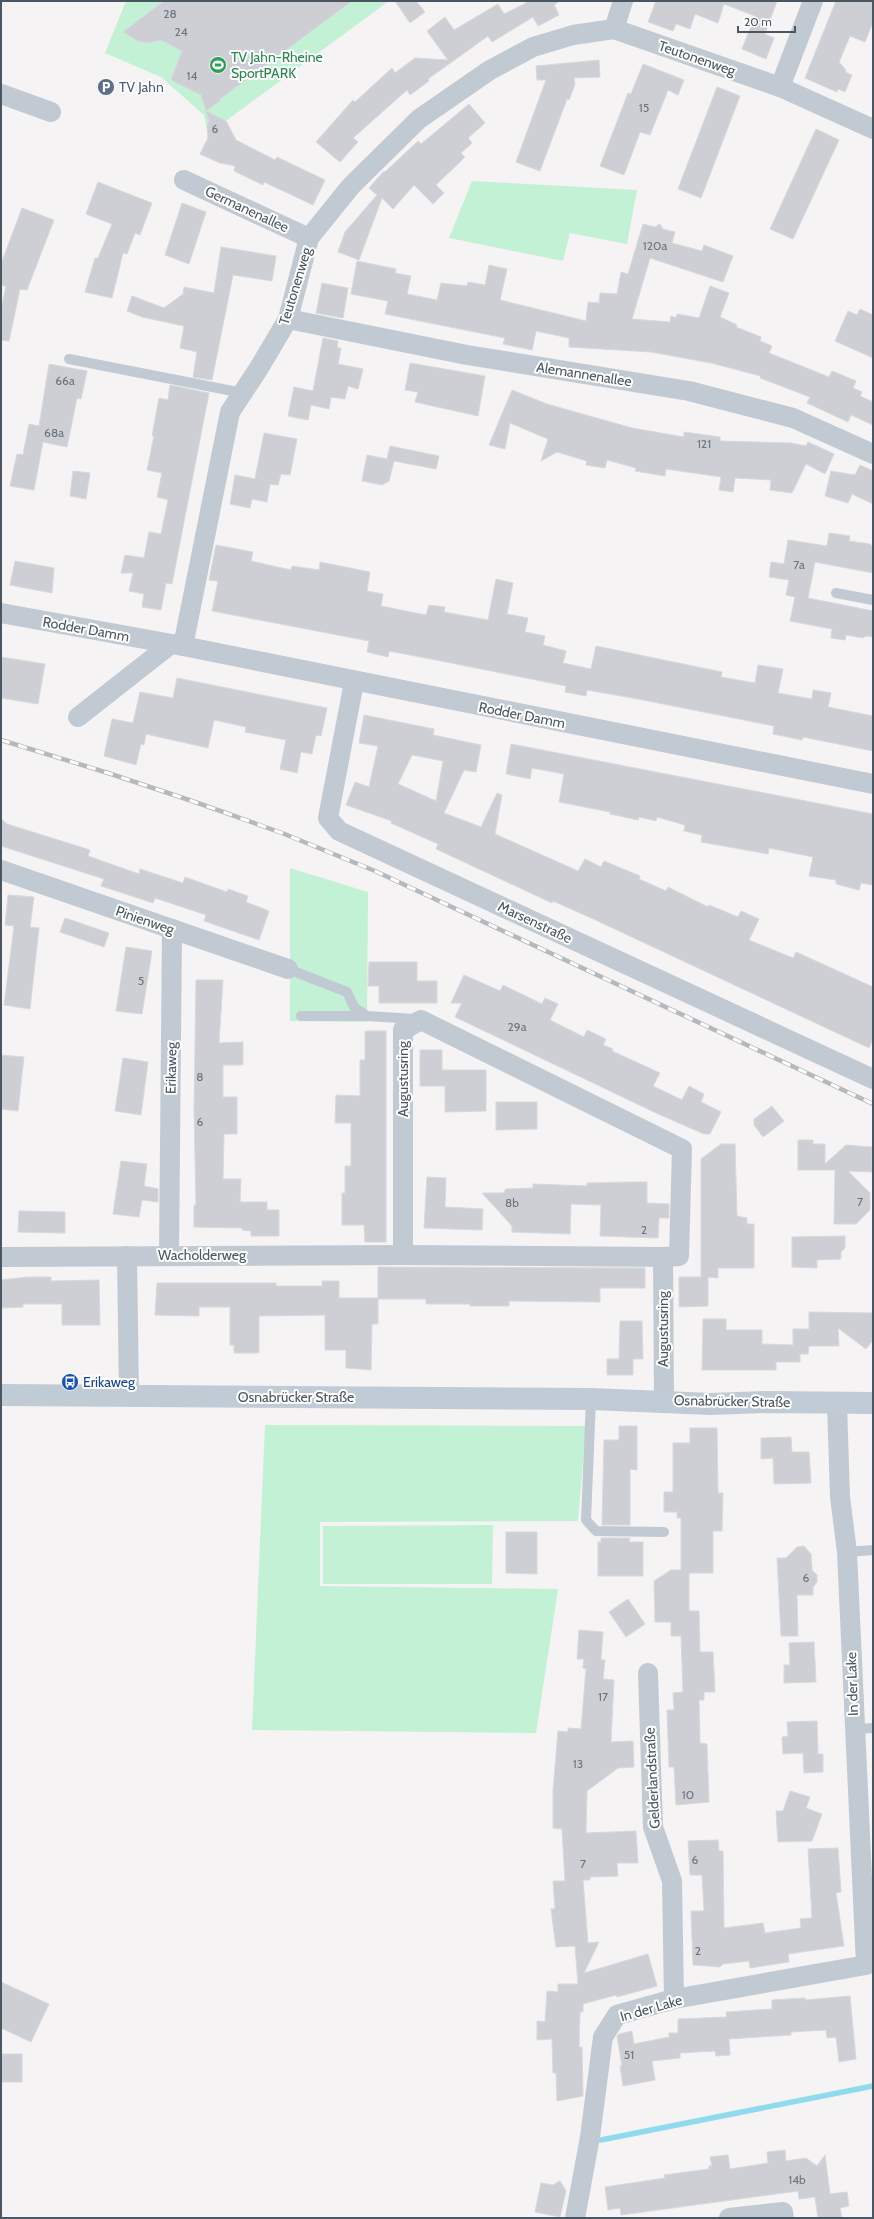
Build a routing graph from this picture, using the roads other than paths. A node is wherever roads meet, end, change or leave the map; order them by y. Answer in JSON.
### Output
{"nodes":[{"id":1,"x":624,"y":1,"type":"edge"},
{"id":2,"x":813,"y":1,"type":"edge"},
{"id":3,"x":614,"y":29,"type":"junction"},
{"id":4,"x":780,"y":87,"type":"junction"},
{"id":5,"x":1,"y":94,"type":"edge"},
{"id":6,"x":51,"y":112,"type":"dead end"},
{"id":7,"x":873,"y":129,"type":"edge"},
{"id":8,"x":184,"y":180,"type":"dead end"},
{"id":9,"x":309,"y":238,"type":"junction"},
{"id":10,"x":288,"y":319,"type":"junction"},
{"id":11,"x":69,"y":359,"type":"dead end"},
{"id":12,"x":243,"y":393,"type":"junction"},
{"id":13,"x":873,"y":454,"type":"edge"},
{"id":14,"x":836,"y":593,"type":"dead end"},
{"id":15,"x":873,"y":600,"type":"edge"},
{"id":16,"x":1,"y":613,"type":"edge"},
{"id":17,"x":177,"y":645,"type":"junction"},
{"id":18,"x":354,"y":682,"type":"junction"},
{"id":19,"x":78,"y":717,"type":"dead end"},
{"id":20,"x":873,"y":784,"type":"edge"},
{"id":21,"x":1,"y":870,"type":"edge"},
{"id":22,"x":172,"y":929,"type":"junction"},
{"id":23,"x":288,"y":970,"type":"joint"},
{"id":24,"x":301,"y":1016,"type":"dead end"},
{"id":25,"x":367,"y":1016,"type":"junction"},
{"id":26,"x":421,"y":1020,"type":"junction"},
{"id":27,"x":873,"y":1079,"type":"edge"},
{"id":28,"x":169,"y":1255,"type":"junction"},
{"id":29,"x":403,"y":1255,"type":"junction"},
{"id":30,"x":127,"y":1256,"type":"junction"},
{"id":31,"x":1,"y":1257,"type":"edge"},
{"id":32,"x":663,"y":1257,"type":"junction"},
{"id":33,"x":1,"y":1395,"type":"edge"},
{"id":34,"x":129,"y":1396,"type":"junction"},
{"id":35,"x":591,"y":1399,"type":"junction"},
{"id":36,"x":664,"y":1400,"type":"junction"},
{"id":37,"x":837,"y":1403,"type":"junction"},
{"id":38,"x":873,"y":1403,"type":"edge"},
{"id":39,"x":664,"y":1532,"type":"dead end"},
{"id":40,"x":873,"y":1550,"type":"edge"},
{"id":41,"x":847,"y":1552,"type":"junction"},
{"id":42,"x":648,"y":1673,"type":"dead end"},
{"id":43,"x":864,"y":1728,"type":"edge"},
{"id":44,"x":870,"y":1965,"type":"edge"},
{"id":45,"x":674,"y":1999,"type":"junction"},
{"id":46,"x":575,"y":2218,"type":"edge"},
{"id":47,"x":729,"y":2218,"type":"edge"},
{"id":48,"x":784,"y":2218,"type":"edge"}],
"edges":[{"from":1,"to":3,"type":"street"},
{"from":2,"to":4,"type":"street"},
{"from":3,"to":4,"type":"street","name":"Teutonenweg"},
{"from":3,"to":9,"type":"street","name":"Teutonenweg"},
{"from":4,"to":7,"type":"street","name":"Teutonenweg"},
{"from":5,"to":6,"type":"street"},
{"from":8,"to":9,"type":"street","name":"Germanenallee"},
{"from":9,"to":10,"type":"street","name":"Teutonenweg"},
{"from":10,"to":12,"type":"street","name":"Teutonenweg"},
{"from":10,"to":13,"type":"street","name":"Alemannenallee"},
{"from":11,"to":12,"type":"lane"},
{"from":12,"to":17,"type":"street","name":"Teutonenweg"},
{"from":14,"to":15,"type":"lane"},
{"from":16,"to":17,"type":"street","name":"Rodder Damm"},
{"from":17,"to":18,"type":"street","name":"Rodder Damm"},
{"from":17,"to":19,"type":"street"},
{"from":18,"to":20,"type":"street","name":"Rodder Damm"},
{"from":18,"to":27,"type":"street","name":"Marsenstraße"},
{"from":21,"to":22,"type":"street","name":"Pinienweg"},
{"from":22,"to":23,"type":"street","name":"Pinienweg"},
{"from":22,"to":28,"type":"street","name":"Erikaweg"},
{"from":23,"to":25,"type":"lane"},
{"from":24,"to":25,"type":"lane"},
{"from":25,"to":26,"type":"lane"},
{"from":26,"to":29,"type":"street","name":"Augustusring"},
{"from":26,"to":32,"type":"street"},
{"from":28,"to":29,"type":"street","name":"Wacholderweg"},
{"from":28,"to":30,"type":"street","name":"Wacholderweg"},
{"from":29,"to":32,"type":"street"},
{"from":30,"to":31,"type":"street","name":"Wacholderweg"},
{"from":30,"to":34,"type":"street"},
{"from":32,"to":36,"type":"street","name":"Augustusring"},
{"from":33,"to":34,"type":"main road","name":"Osnabrücker Straße"},
{"from":34,"to":35,"type":"main road","name":"Osnabrücker Straße"},
{"from":35,"to":36,"type":"main road","name":"Osnabrücker Straße"},
{"from":35,"to":39,"type":"lane"},
{"from":36,"to":37,"type":"main road","name":"Osnabrücker Straße"},
{"from":37,"to":38,"type":"main road","name":"Osnabrücker Straße"},
{"from":37,"to":41,"type":"street","name":"In der Lake"},
{"from":40,"to":41,"type":"lane"},
{"from":41,"to":43,"type":"street","name":"In der Lake"},
{"from":42,"to":45,"type":"street","name":"Gelderlandstraße"},
{"from":43,"to":44,"type":"street","name":"In der Lake"},
{"from":44,"to":45,"type":"street","name":"In der Lake"},
{"from":45,"to":46,"type":"street","name":"In der Lake"},
{"from":47,"to":48,"type":"street"}]}
